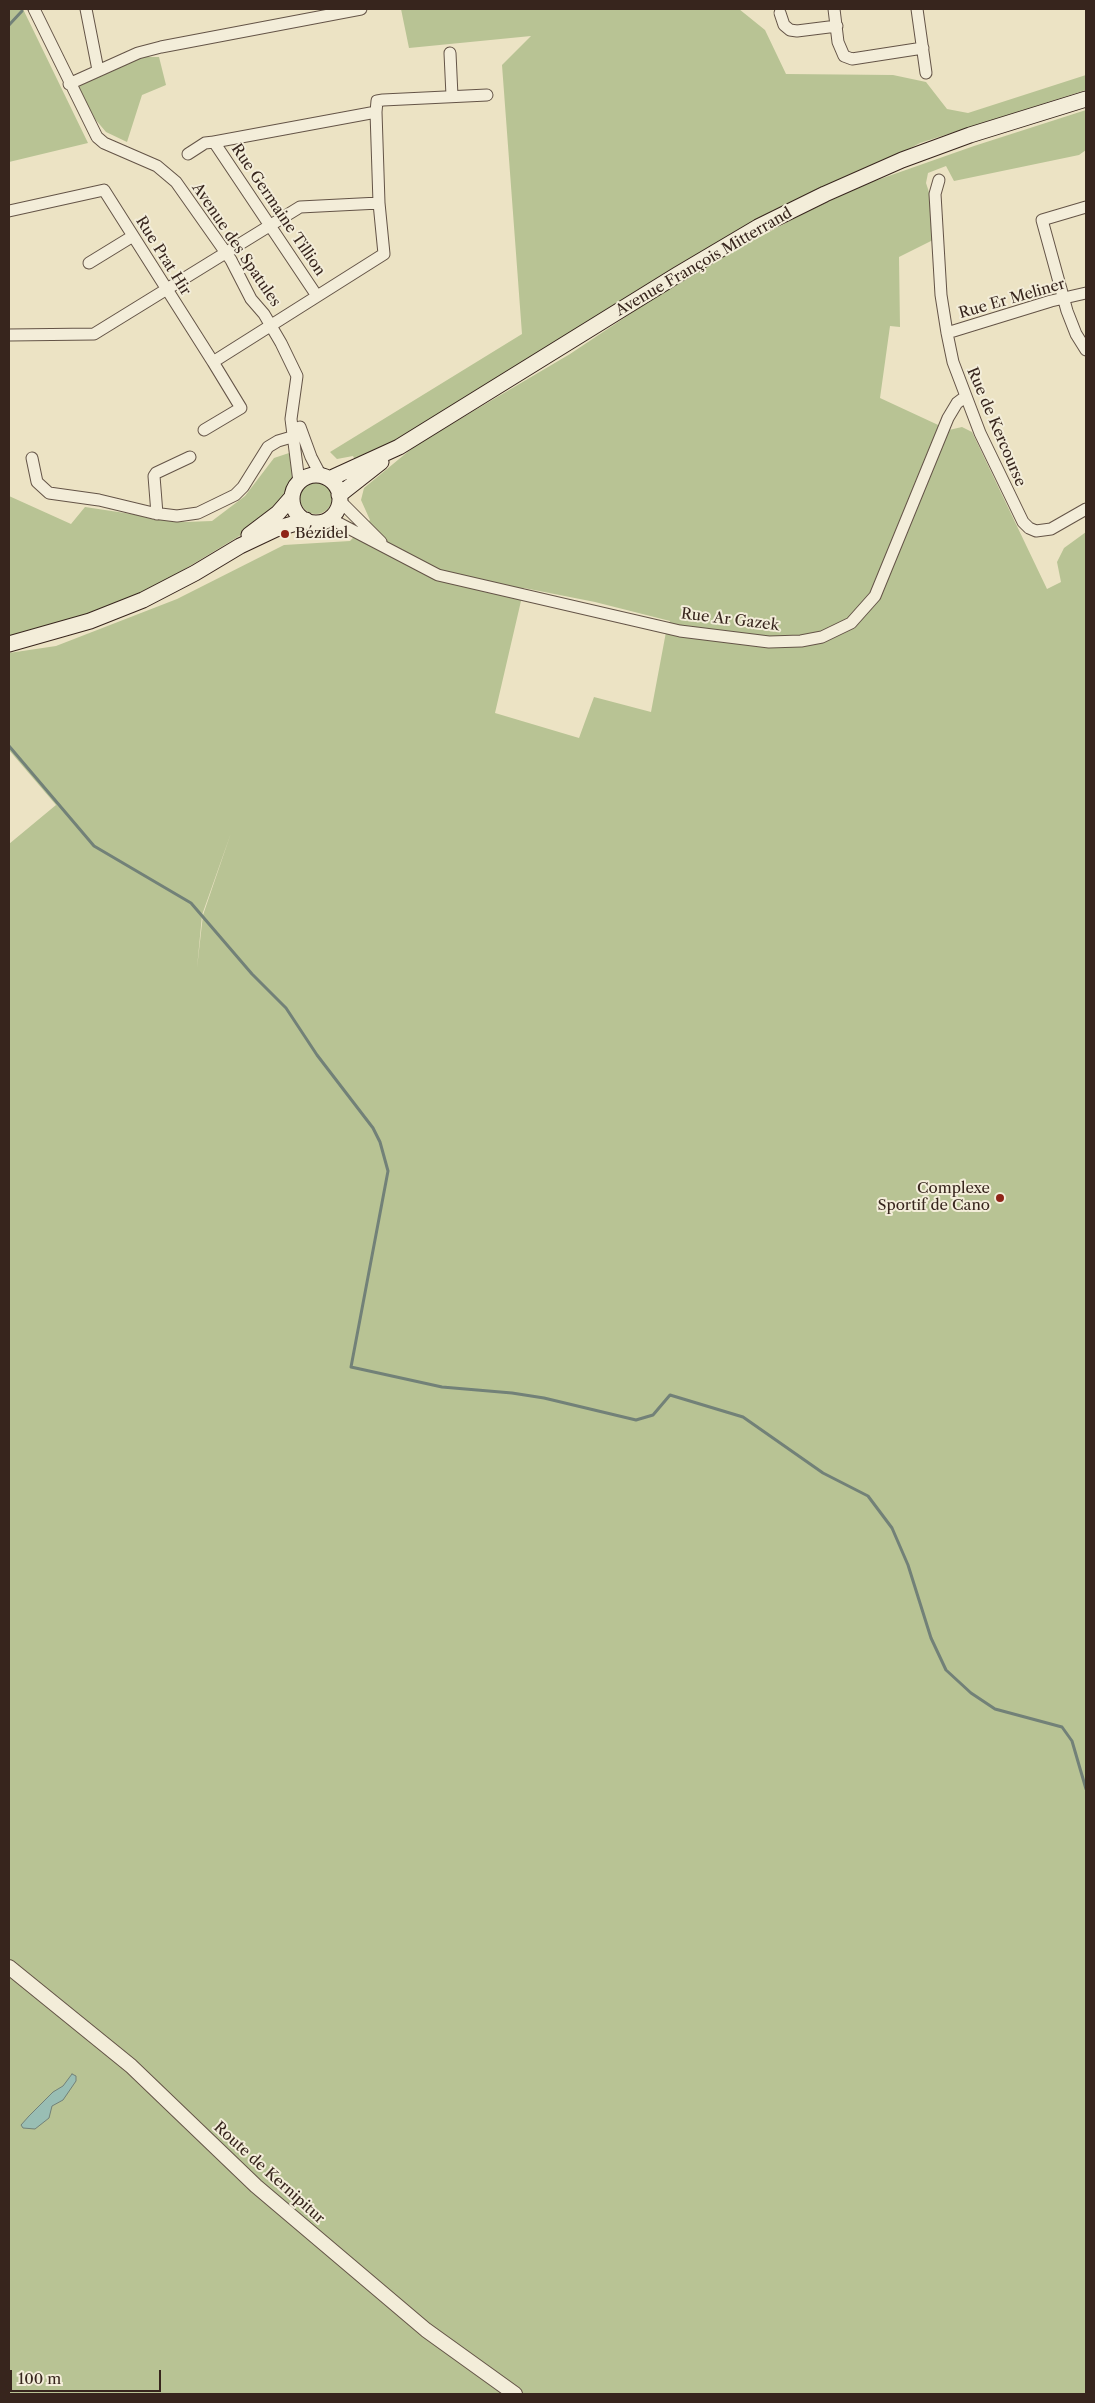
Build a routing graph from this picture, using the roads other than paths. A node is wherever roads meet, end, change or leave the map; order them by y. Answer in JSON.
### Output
{"nodes":[{"id":1,"x":34,"y":9,"type":"edge"},
{"id":2,"x":86,"y":9,"type":"edge"},
{"id":3,"x":361,"y":9,"type":"edge"},
{"id":4,"x":834,"y":9,"type":"edge"},
{"id":5,"x":917,"y":9,"type":"edge"},
{"id":6,"x":780,"y":13,"type":"dead end"},
{"id":7,"x":837,"y":26,"type":"junction"},
{"id":8,"x":922,"y":48,"type":"junction"},
{"id":9,"x":450,"y":53,"type":"dead end"},
{"id":10,"x":98,"y":70,"type":"junction"},
{"id":11,"x":926,"y":73,"type":"dead end"},
{"id":12,"x":69,"y":84,"type":"junction"},
{"id":13,"x":487,"y":94,"type":"dead end"},
{"id":14,"x":452,"y":96,"type":"junction"},
{"id":15,"x":1086,"y":99,"type":"edge"},
{"id":16,"x":376,"y":112,"type":"junction"},
{"id":17,"x":214,"y":142,"type":"junction"},
{"id":18,"x":188,"y":154,"type":"dead end"},
{"id":19,"x":938,"y":180,"type":"dead end"},
{"id":20,"x":379,"y":203,"type":"junction"},
{"id":21,"x":1086,"y":207,"type":"edge"},
{"id":22,"x":9,"y":210,"type":"edge"},
{"id":23,"x":270,"y":225,"type":"junction"},
{"id":24,"x":133,"y":236,"type":"junction"},
{"id":25,"x":226,"y":252,"type":"junction"},
{"id":26,"x":89,"y":263,"type":"dead end"},
{"id":27,"x":167,"y":290,"type":"junction"},
{"id":28,"x":1086,"y":293,"type":"edge"},
{"id":29,"x":317,"y":296,"type":"junction"},
{"id":30,"x":1063,"y":298,"type":"junction"},
{"id":31,"x":271,"y":326,"type":"junction"},
{"id":32,"x":947,"y":333,"type":"junction"},
{"id":33,"x":9,"y":335,"type":"edge"},
{"id":34,"x":1086,"y":350,"type":"edge"},
{"id":35,"x":213,"y":362,"type":"junction"},
{"id":36,"x":965,"y":397,"type":"junction"},
{"id":37,"x":204,"y":430,"type":"dead end"},
{"id":38,"x":298,"y":435,"type":"junction"},
{"id":39,"x":399,"y":447,"type":"junction"},
{"id":40,"x":190,"y":457,"type":"dead end"},
{"id":41,"x":32,"y":458,"type":"dead end"},
{"id":42,"x":325,"y":477,"type":"junction"},
{"id":43,"x":299,"y":482,"type":"junction"},
{"id":44,"x":292,"y":497,"type":"junction"},
{"id":45,"x":339,"y":498,"type":"junction"},
{"id":46,"x":1086,"y":510,"type":"edge"},
{"id":47,"x":157,"y":514,"type":"junction"},
{"id":48,"x":329,"y":518,"type":"junction"},
{"id":49,"x":306,"y":520,"type":"junction"},
{"id":50,"x":240,"y":546,"type":"junction"},
{"id":51,"x":389,"y":550,"type":"junction"},
{"id":52,"x":9,"y":644,"type":"edge"},
{"id":53,"x":9,"y":1967,"type":"edge"},
{"id":54,"x":515,"y":2394,"type":"edge"}],
"edges":[{"from":1,"to":12,"type":"street","name":"Avenue des Spatules"},
{"from":2,"to":10,"type":"street"},
{"from":3,"to":10,"type":"street"},
{"from":4,"to":7,"type":"street"},
{"from":5,"to":8,"type":"street"},
{"from":6,"to":7,"type":"street"},
{"from":7,"to":8,"type":"street"},
{"from":8,"to":11,"type":"street"},
{"from":9,"to":14,"type":"street"},
{"from":10,"to":12,"type":"street"},
{"from":12,"to":25,"type":"street","name":"Avenue des Spatules"},
{"from":13,"to":14,"type":"street","name":"Rue Germaine Tillion"},
{"from":14,"to":16,"type":"street","name":"Rue Germaine Tillion"},
{"from":15,"to":39,"type":"main road","name":"Avenue François Mitterrand"},
{"from":16,"to":17,"type":"street","name":"Rue Germaine Tillion"},
{"from":16,"to":20,"type":"street"},
{"from":17,"to":18,"type":"street","name":"Rue Germaine Tillion"},
{"from":17,"to":23,"type":"street","name":"Rue Germaine Tillion"},
{"from":19,"to":32,"type":"street","name":"Rue de Kercourse"},
{"from":20,"to":23,"type":"street"},
{"from":20,"to":29,"type":"street"},
{"from":21,"to":30,"type":"street"},
{"from":22,"to":24,"type":"street","name":"Rue Prat Hir"},
{"from":23,"to":25,"type":"street"},
{"from":23,"to":29,"type":"street","name":"Rue Germaine Tillion"},
{"from":24,"to":26,"type":"street"},
{"from":24,"to":27,"type":"street","name":"Rue Prat Hir"},
{"from":25,"to":27,"type":"street"},
{"from":25,"to":31,"type":"street","name":"Avenue des Spatules"},
{"from":27,"to":33,"type":"street"},
{"from":27,"to":35,"type":"street","name":"Rue Prat Hir"},
{"from":28,"to":30,"type":"street","name":"Rue Er Meliner"},
{"from":29,"to":31,"type":"street"},
{"from":30,"to":32,"type":"street","name":"Rue Er Meliner"},
{"from":30,"to":34,"type":"street"},
{"from":31,"to":35,"type":"street"},
{"from":31,"to":38,"type":"street","name":"Avenue des Spatules"},
{"from":32,"to":36,"type":"street","name":"Rue de Kercourse"},
{"from":35,"to":37,"type":"street","name":"Rue Prat Hir"},
{"from":36,"to":46,"type":"street","name":"Rue de Kercourse"},
{"from":36,"to":51,"type":"street","name":"Rue Ar Gazek"},
{"from":38,"to":42,"type":"street","name":"Avenue des Spatules"},
{"from":38,"to":43,"type":"street","name":"Avenue des Spatules"},
{"from":38,"to":47,"type":"street"},
{"from":39,"to":42,"type":"main road","name":"Avenue François Mitterrand"},
{"from":39,"to":45,"type":"main road","name":"Avenue François Mitterrand"},
{"from":40,"to":47,"type":"street"},
{"from":41,"to":47,"type":"street"},
{"from":42,"to":43,"type":"main road"},
{"from":42,"to":45,"type":"main road"},
{"from":43,"to":44,"type":"main road"},
{"from":44,"to":49,"type":"main road"},
{"from":44,"to":50,"type":"main road"},
{"from":45,"to":48,"type":"main road"},
{"from":45,"to":51,"type":"street","name":"Rue Ar Gazek"},
{"from":48,"to":49,"type":"main road"},
{"from":48,"to":51,"type":"street","name":"Rue Ar Gazek"},
{"from":49,"to":50,"type":"main road"},
{"from":50,"to":52,"type":"main road"},
{"from":53,"to":54,"type":"street","name":"Route de Kernipitur"}]}
